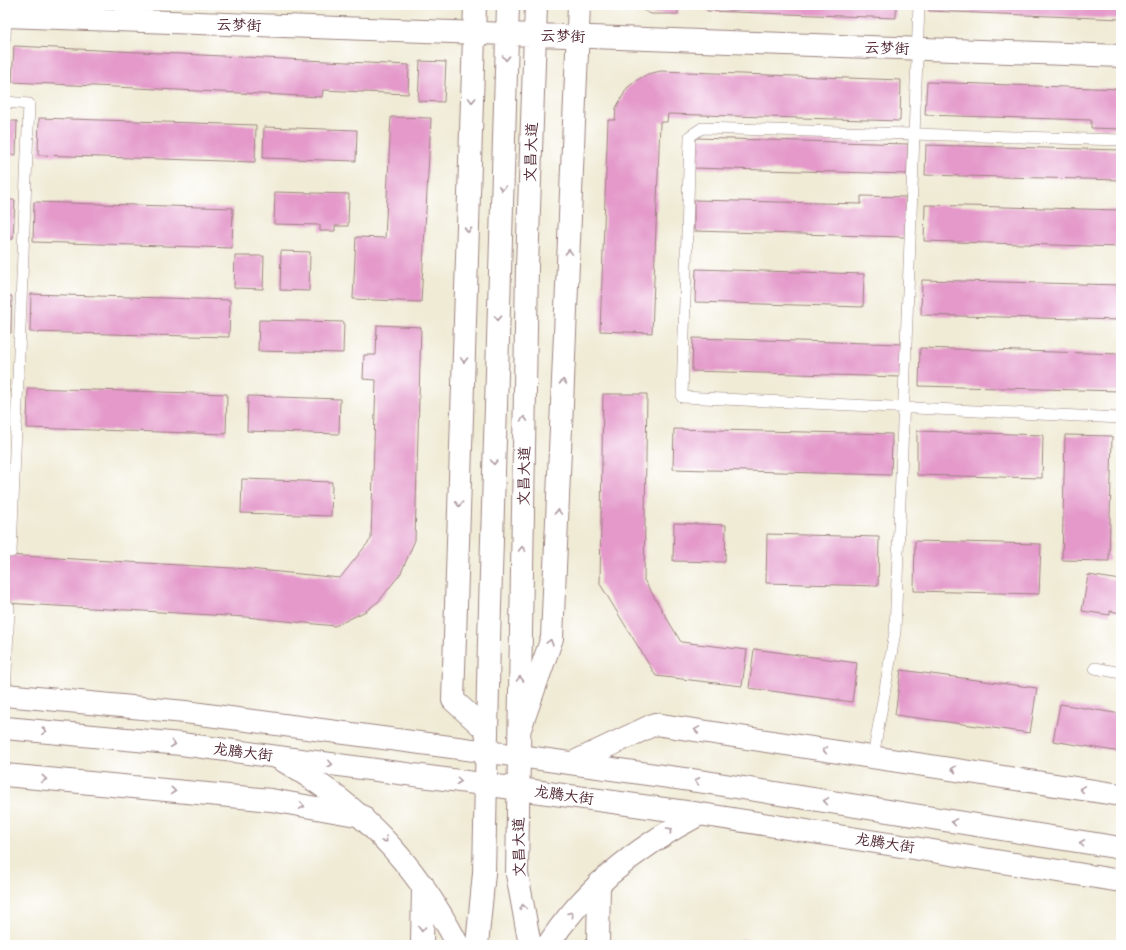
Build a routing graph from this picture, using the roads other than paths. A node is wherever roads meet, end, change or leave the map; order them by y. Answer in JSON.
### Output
{"nodes":[{"id":1,"x":475,"y":5,"type":"edge"},
{"id":2,"x":508,"y":5,"type":"edge"},
{"id":3,"x":536,"y":5,"type":"edge"},
{"id":4,"x":579,"y":5,"type":"edge"},
{"id":5,"x":919,"y":5,"type":"edge"},
{"id":6,"x":5,"y":23,"type":"edge"},
{"id":7,"x":474,"y":33,"type":"junction"},
{"id":8,"x":507,"y":34,"type":"junction"},
{"id":9,"x":535,"y":35,"type":"junction"},
{"id":10,"x":578,"y":37,"type":"junction"},
{"id":11,"x":918,"y":49,"type":"junction"},
{"id":12,"x":1121,"y":56,"type":"edge"},
{"id":13,"x":5,"y":102,"type":"edge"},
{"id":14,"x":914,"y":134,"type":"junction"},
{"id":15,"x":1121,"y":140,"type":"edge"},
{"id":16,"x":904,"y":408,"type":"junction"},
{"id":17,"x":1121,"y":418,"type":"edge"},
{"id":18,"x":11,"y":552,"type":"dead end"},
{"id":19,"x":9,"y":607,"type":"dead end"},
{"id":20,"x":1095,"y":668,"type":"dead end"},
{"id":21,"x":1121,"y":672,"type":"edge"},
{"id":22,"x":5,"y":695,"type":"edge"},
{"id":23,"x":5,"y":728,"type":"edge"},
{"id":24,"x":520,"y":731,"type":"junction"},
{"id":25,"x":487,"y":741,"type":"junction"},
{"id":26,"x":519,"y":756,"type":"junction"},
{"id":27,"x":277,"y":757,"type":"junction"},
{"id":28,"x":873,"y":757,"type":"junction"},
{"id":29,"x":572,"y":763,"type":"junction"},
{"id":30,"x":5,"y":775,"type":"edge"},
{"id":31,"x":486,"y":784,"type":"junction"},
{"id":32,"x":519,"y":789,"type":"junction"},
{"id":33,"x":1121,"y":795,"type":"edge"},
{"id":34,"x":700,"y":814,"type":"junction"},
{"id":35,"x":362,"y":816,"type":"junction"},
{"id":36,"x":1121,"y":848,"type":"edge"},
{"id":37,"x":1121,"y":881,"type":"edge"},
{"id":38,"x":599,"y":884,"type":"junction"},
{"id":39,"x":423,"y":885,"type":"junction"},
{"id":40,"x":422,"y":945,"type":"edge"},
{"id":41,"x":458,"y":945,"type":"edge"},
{"id":42,"x":477,"y":945,"type":"edge"},
{"id":43,"x":530,"y":945,"type":"edge"},
{"id":44,"x":548,"y":945,"type":"edge"},
{"id":45,"x":598,"y":945,"type":"edge"}],
"edges":[{"from":1,"to":7,"type":"main road"},
{"from":2,"to":8,"type":"main road","name":"文昌大道"},
{"from":3,"to":9,"type":"main road","name":"文昌大道"},
{"from":4,"to":10,"type":"main road"},
{"from":5,"to":11,"type":"lane"},
{"from":6,"to":7,"type":"main road","name":"云梦街"},
{"from":7,"to":8,"type":"main road","name":"云梦街"},
{"from":7,"to":25,"type":"main road","one_way":true},
{"from":8,"to":9,"type":"main road","name":"云梦街"},
{"from":8,"to":25,"type":"main road","name":"文昌大道","one_way":true},
{"from":9,"to":10,"type":"main road","name":"云梦街"},
{"from":24,"to":9,"type":"main road","name":"文昌大道","one_way":true},
{"from":10,"to":11,"type":"main road","name":"云梦街"},
{"from":24,"to":10,"type":"main road","one_way":true},
{"from":11,"to":12,"type":"main road","name":"云梦街"},
{"from":11,"to":14,"type":"lane"},
{"from":13,"to":18,"type":"lane"},
{"from":14,"to":15,"type":"lane"},
{"from":14,"to":16,"type":"lane"},
{"from":14,"to":16,"type":"lane"},
{"from":16,"to":17,"type":"lane"},
{"from":16,"to":28,"type":"lane"},
{"from":19,"to":22,"type":"lane"},
{"from":20,"to":21,"type":"lane"},
{"from":22,"to":25,"type":"main road"},
{"from":23,"to":27,"type":"main road","name":"龙腾大街","one_way":true},
{"from":24,"to":26,"type":"main road","name":"文昌大道"},
{"from":25,"to":26,"type":"main road"},
{"from":25,"to":31,"type":"main road","name":"文昌大道"},
{"from":26,"to":29,"type":"main road"},
{"from":26,"to":32,"type":"main road","name":"文昌大道"},
{"from":27,"to":31,"type":"main road","name":"龙腾大街","one_way":true},
{"from":27,"to":35,"type":"main road"},
{"from":28,"to":29,"type":"main road","one_way":true},
{"from":33,"to":28,"type":"main road","one_way":true},
{"from":36,"to":29,"type":"main road","one_way":true},
{"from":30,"to":35,"type":"main road","one_way":true},
{"from":31,"to":32,"type":"main road","name":"龙腾大街"},
{"from":31,"to":42,"type":"main road","name":"文昌大道"},
{"from":32,"to":34,"type":"main road","name":"龙腾大街"},
{"from":43,"to":32,"type":"main road","name":"文昌大道","one_way":true},
{"from":34,"to":37,"type":"main road","name":"龙腾大街"},
{"from":38,"to":34,"type":"main road","one_way":true},
{"from":35,"to":39,"type":"main road","one_way":true},
{"from":44,"to":38,"type":"main road","one_way":true},
{"from":38,"to":45,"type":"main road"},
{"from":39,"to":40,"type":"main road","one_way":true},
{"from":39,"to":41,"type":"main road"}]}
